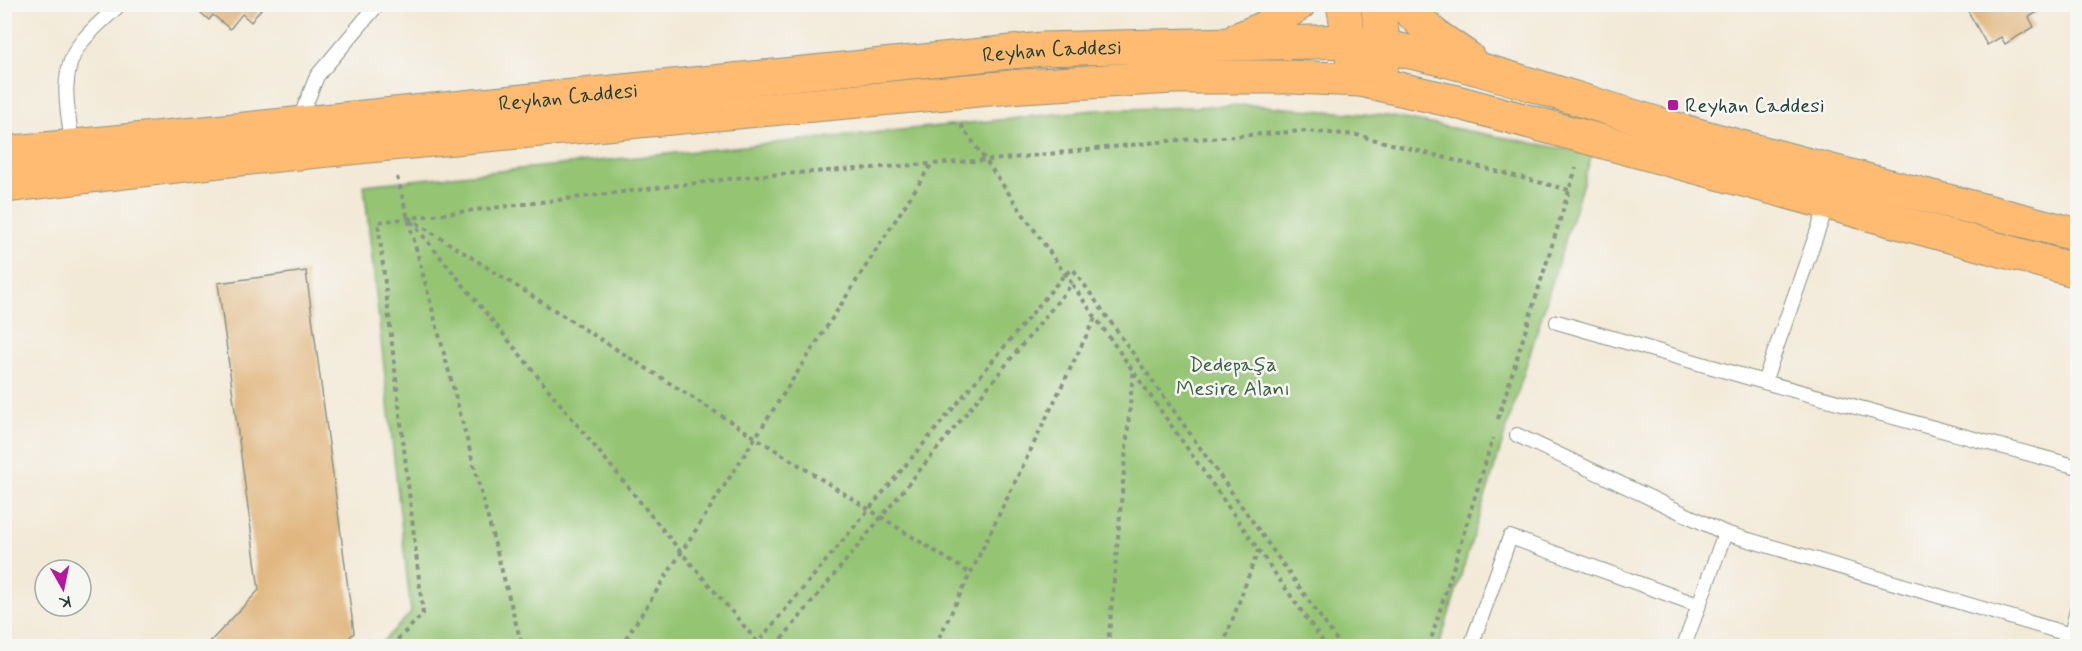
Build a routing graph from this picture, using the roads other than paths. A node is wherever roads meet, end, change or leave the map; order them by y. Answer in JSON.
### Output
{"nodes":[{"id":1,"x":120,"y":4,"type":"edge"},
{"id":2,"x":378,"y":4,"type":"edge"},
{"id":3,"x":1299,"y":4,"type":"edge"},
{"id":4,"x":1343,"y":4,"type":"edge"},
{"id":5,"x":1377,"y":4,"type":"edge"},
{"id":6,"x":1403,"y":4,"type":"edge"},
{"id":7,"x":1348,"y":41,"type":"junction"},
{"id":8,"x":1229,"y":43,"type":"junction"},
{"id":9,"x":1384,"y":45,"type":"junction"},
{"id":10,"x":1507,"y":78,"type":"junction"},
{"id":11,"x":1360,"y":80,"type":"junction"},
{"id":12,"x":295,"y":138,"type":"junction"},
{"id":13,"x":4,"y":153,"type":"edge"},
{"id":14,"x":76,"y":162,"type":"junction"},
{"id":15,"x":4,"y":186,"type":"edge"},
{"id":16,"x":1828,"y":202,"type":"junction"},
{"id":17,"x":2078,"y":235,"type":"edge"},
{"id":18,"x":2078,"y":271,"type":"edge"},
{"id":19,"x":1557,"y":322,"type":"dead end"},
{"id":20,"x":1764,"y":382,"type":"junction"},
{"id":21,"x":1517,"y":435,"type":"dead end"},
{"id":22,"x":2078,"y":467,"type":"edge"},
{"id":23,"x":1725,"y":533,"type":"junction"},
{"id":24,"x":1698,"y":605,"type":"junction"},
{"id":25,"x":2078,"y":606,"type":"edge"},
{"id":26,"x":2070,"y":641,"type":"edge"},
{"id":27,"x":1471,"y":646,"type":"edge"},
{"id":28,"x":1685,"y":646,"type":"edge"}],
"edges":[{"from":1,"to":14,"type":"lane"},
{"from":2,"to":12,"type":"lane"},
{"from":3,"to":8,"type":"main road"},
{"from":4,"to":7,"type":"main road"},
{"from":5,"to":9,"type":"main road"},
{"from":6,"to":10,"type":"main road"},
{"from":7,"to":8,"type":"main road","name":"Reyhan Caddesi"},
{"from":7,"to":9,"type":"main road","name":"Reyhan Caddesi"},
{"from":7,"to":11,"type":"main road"},
{"from":8,"to":12,"type":"main road","name":"Reyhan Caddesi"},
{"from":9,"to":10,"type":"main road","name":"Reyhan Caddesi"},
{"from":9,"to":11,"type":"main road"},
{"from":10,"to":17,"type":"main road","name":"Reyhan Caddesi"},
{"from":11,"to":12,"type":"main road","name":"Reyhan Caddesi"},
{"from":11,"to":16,"type":"main road","name":"Reyhan Caddesi"},
{"from":12,"to":14,"type":"main road","name":"Reyhan Caddesi"},
{"from":13,"to":14,"type":"main road","name":"Reyhan Caddesi"},
{"from":14,"to":15,"type":"main road","name":"Reyhan Caddesi"},
{"from":16,"to":18,"type":"main road","name":"Reyhan Caddesi"},
{"from":16,"to":20,"type":"lane"},
{"from":19,"to":20,"type":"lane"},
{"from":20,"to":22,"type":"lane"},
{"from":21,"to":23,"type":"lane"},
{"from":23,"to":24,"type":"lane"},
{"from":23,"to":26,"type":"lane"},
{"from":24,"to":27,"type":"lane"},
{"from":24,"to":28,"type":"lane"},
{"from":25,"to":26,"type":"lane"}]}
